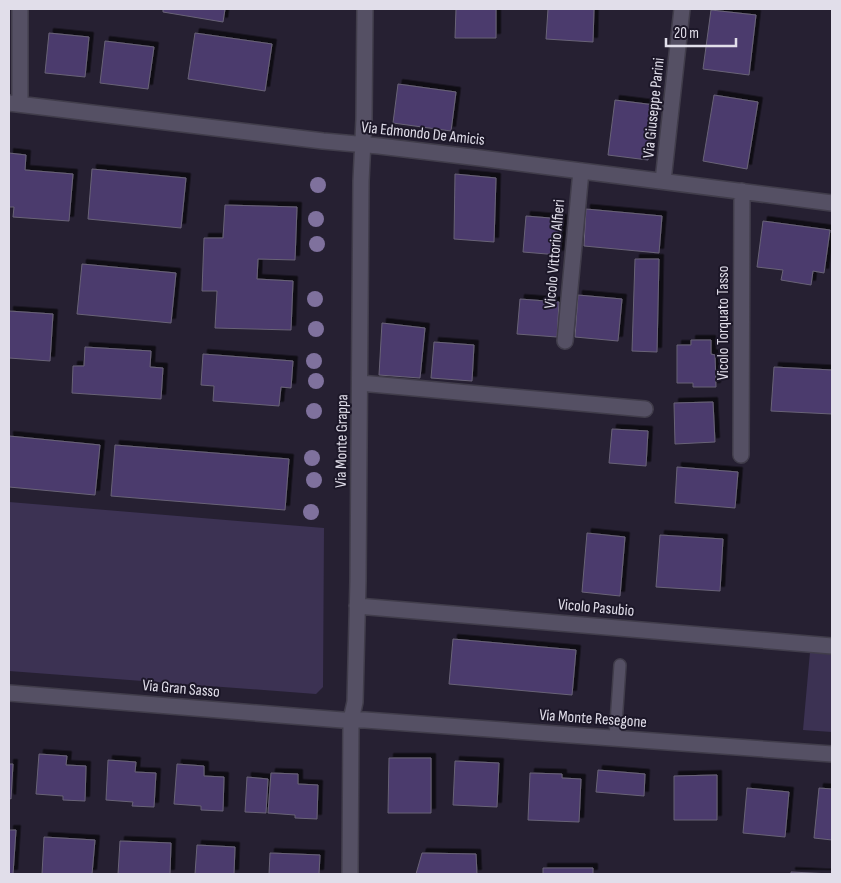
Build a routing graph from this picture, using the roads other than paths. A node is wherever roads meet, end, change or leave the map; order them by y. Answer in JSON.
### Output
{"nodes":[{"id":1,"x":20,"y":9,"type":"edge"},
{"id":2,"x":365,"y":9,"type":"edge"},
{"id":3,"x":682,"y":9,"type":"edge"},
{"id":4,"x":14,"y":103,"type":"edge"},
{"id":5,"x":363,"y":145,"type":"junction"},
{"id":6,"x":581,"y":171,"type":"junction"},
{"id":7,"x":664,"y":182,"type":"junction"},
{"id":8,"x":742,"y":191,"type":"junction"},
{"id":9,"x":832,"y":203,"type":"edge"},
{"id":10,"x":566,"y":341,"type":"dead end"},
{"id":11,"x":360,"y":383,"type":"junction"},
{"id":12,"x":645,"y":409,"type":"dead end"},
{"id":13,"x":741,"y":455,"type":"dead end"},
{"id":14,"x":357,"y":606,"type":"junction"},
{"id":15,"x":832,"y":646,"type":"edge"},
{"id":16,"x":620,"y":664,"type":"dead end"},
{"id":17,"x":9,"y":693,"type":"edge"},
{"id":18,"x":351,"y":720,"type":"junction"},
{"id":19,"x":615,"y":738,"type":"junction"},
{"id":20,"x":832,"y":754,"type":"edge"},
{"id":21,"x":350,"y":874,"type":"edge"}],
"edges":[{"from":1,"to":4,"type":"street"},
{"from":2,"to":5,"type":"street","name":"Via Monte Grappa"},
{"from":3,"to":7,"type":"street","name":"Via Giuseppe Parini"},
{"from":4,"to":5,"type":"street","name":"Via Edmondo De Amicis"},
{"from":5,"to":6,"type":"street","name":"Via Edmondo De Amicis"},
{"from":5,"to":11,"type":"street","name":"Via Monte Grappa"},
{"from":6,"to":7,"type":"street","name":"Via Edmondo De Amicis"},
{"from":6,"to":10,"type":"street","name":"Vicolo Vittorio Alfieri"},
{"from":7,"to":8,"type":"street","name":"Via Edmondo De Amicis"},
{"from":8,"to":9,"type":"street","name":"Via Edmondo De Amicis"},
{"from":8,"to":13,"type":"street","name":"Vicolo Torquato Tasso"},
{"from":11,"to":12,"type":"street"},
{"from":11,"to":14,"type":"street","name":"Via Monte Grappa"},
{"from":14,"to":15,"type":"street","name":"Vicolo Pasubio"},
{"from":14,"to":18,"type":"street","name":"Via Monte Grappa"},
{"from":16,"to":19,"type":"lane"},
{"from":17,"to":18,"type":"street","name":"Via Gran Sasso"},
{"from":18,"to":19,"type":"street","name":"Via Monte Resegone"},
{"from":18,"to":21,"type":"street","name":"Via Monte Grappa"},
{"from":19,"to":20,"type":"street","name":"Via Monte Resegone"}]}
